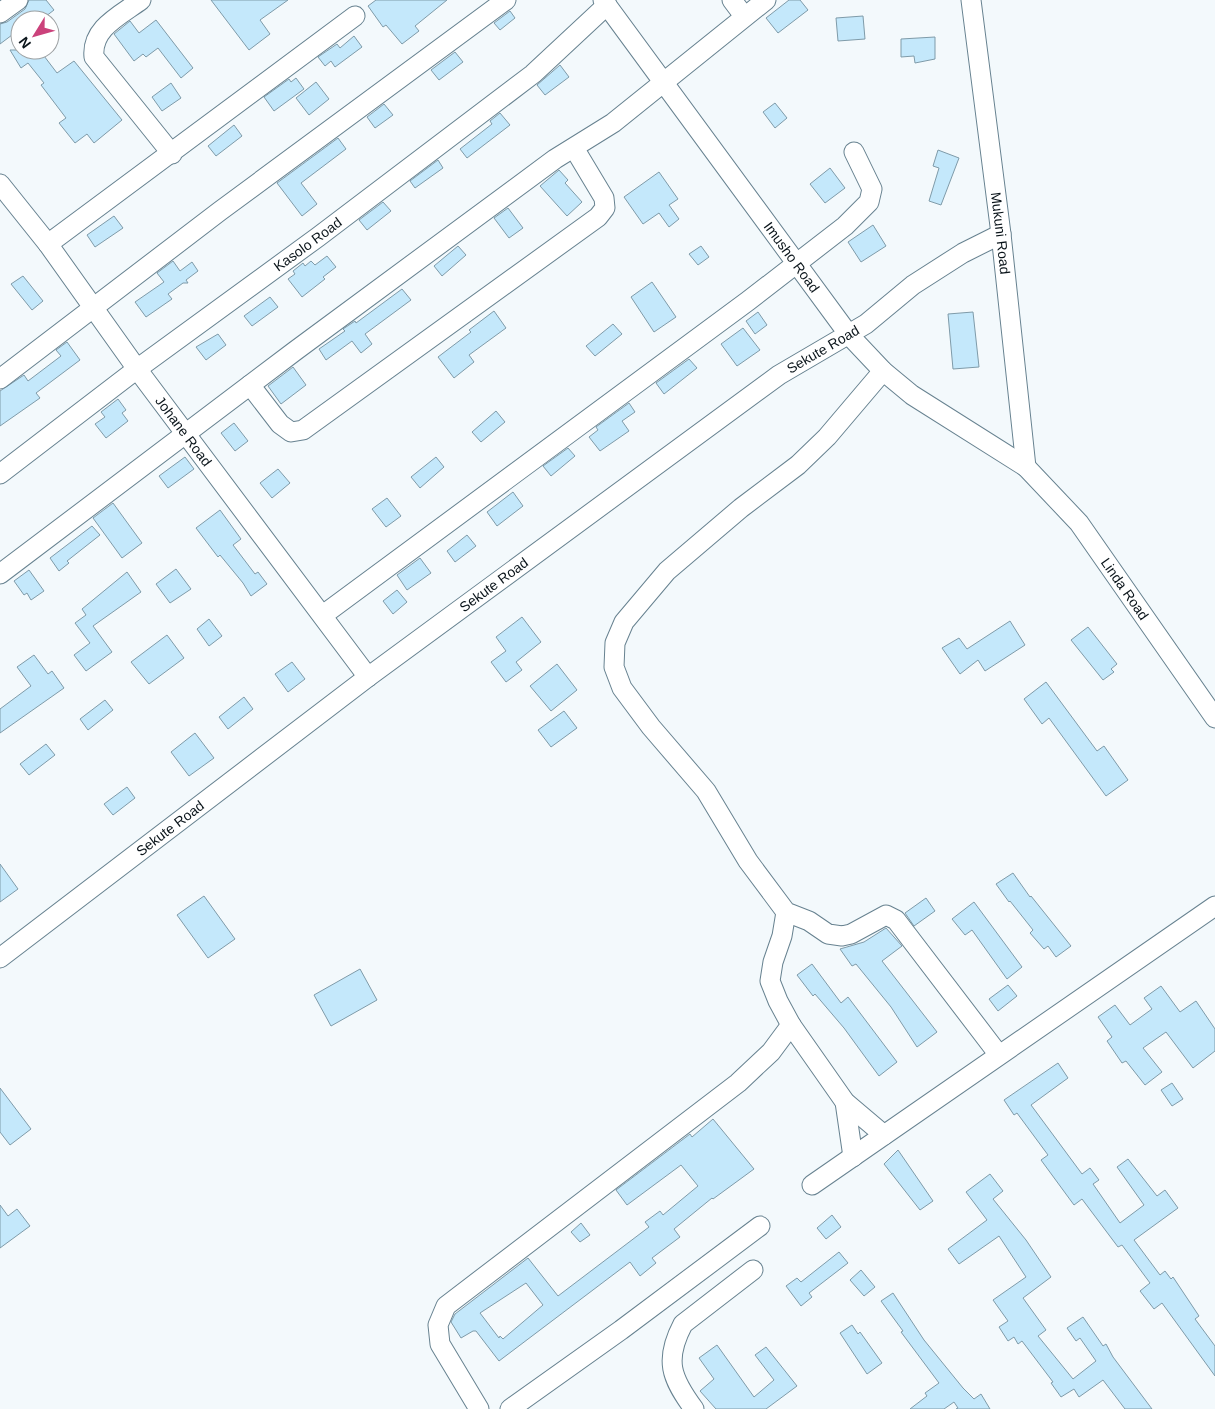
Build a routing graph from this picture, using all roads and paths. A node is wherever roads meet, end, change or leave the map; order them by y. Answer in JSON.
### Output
{"nodes":[{"id":1,"x":18,"y":0,"type":"edge"},
{"id":2,"x":141,"y":0,"type":"edge"},
{"id":3,"x":506,"y":0,"type":"edge"},
{"id":4,"x":732,"y":0,"type":"edge"},
{"id":5,"x":766,"y":0,"type":"edge"},
{"id":6,"x":971,"y":0,"type":"edge"},
{"id":7,"x":605,"y":2,"type":"edge"},
{"id":8,"x":0,"y":13,"type":"edge"},
{"id":9,"x":355,"y":16,"type":"dead end"},
{"id":10,"x":744,"y":16,"type":"junction"},
{"id":11,"x":664,"y":82,"type":"junction"},
{"id":12,"x":574,"y":148,"type":"junction"},
{"id":13,"x":854,"y":152,"type":"dead end"},
{"id":14,"x":172,"y":154,"type":"junction"},
{"id":15,"x":0,"y":184,"type":"edge"},
{"id":16,"x":1001,"y":234,"type":"junction"},
{"id":17,"x":48,"y":244,"type":"junction"},
{"id":18,"x":796,"y":264,"type":"junction"},
{"id":19,"x":95,"y":308,"type":"junction"},
{"id":20,"x":850,"y":335,"type":"junction"},
{"id":21,"x":137,"y":369,"type":"junction"},
{"id":22,"x":883,"y":371,"type":"junction"},
{"id":23,"x":0,"y":379,"type":"edge"},
{"id":24,"x":250,"y":385,"type":"junction"},
{"id":25,"x":186,"y":433,"type":"junction"},
{"id":26,"x":1026,"y":467,"type":"junction"},
{"id":27,"x":0,"y":474,"type":"edge"},
{"id":28,"x":0,"y":574,"type":"edge"},
{"id":29,"x":323,"y":615,"type":"junction"},
{"id":30,"x":368,"y":677,"type":"junction"},
{"id":31,"x":1215,"y":718,"type":"edge"},
{"id":32,"x":1215,"y":906,"type":"edge"},
{"id":33,"x":786,"y":912,"type":"junction"},
{"id":34,"x":0,"y":958,"type":"edge"},
{"id":35,"x":791,"y":1025,"type":"junction"},
{"id":36,"x":1000,"y":1055,"type":"junction"},
{"id":37,"x":845,"y":1102,"type":"junction"},
{"id":38,"x":884,"y":1135,"type":"junction"},
{"id":39,"x":853,"y":1157,"type":"junction"},
{"id":40,"x":812,"y":1185,"type":"dead end"},
{"id":41,"x":760,"y":1226,"type":"dead end"},
{"id":42,"x":753,"y":1270,"type":"dead end"},
{"id":43,"x":479,"y":1409,"type":"edge"},
{"id":44,"x":510,"y":1409,"type":"edge"},
{"id":45,"x":694,"y":1409,"type":"edge"}],
"edges":[{"from":1,"to":8,"type":"street"},
{"from":2,"to":14,"type":"street"},
{"from":3,"to":19,"type":"street"},
{"from":4,"to":10,"type":"street"},
{"from":5,"to":10,"type":"street"},
{"from":6,"to":16,"type":"street","name":"Mukuni Road"},
{"from":7,"to":11,"type":"street","name":"Imusho Road"},
{"from":7,"to":21,"type":"street","name":"Kasolo Road"},
{"from":9,"to":14,"type":"street"},
{"from":10,"to":11,"type":"street"},
{"from":11,"to":12,"type":"street"},
{"from":11,"to":18,"type":"street","name":"Imusho Road"},
{"from":12,"to":24,"type":"street"},
{"from":12,"to":24,"type":"street"},
{"from":13,"to":18,"type":"street"},
{"from":14,"to":17,"type":"street"},
{"from":15,"to":17,"type":"street","name":"Johane Road"},
{"from":16,"to":20,"type":"street","name":"Sekute Road"},
{"from":16,"to":26,"type":"street","name":"Mukuni Road"},
{"from":17,"to":19,"type":"street","name":"Johane Road"},
{"from":18,"to":20,"type":"street","name":"Imusho Road"},
{"from":18,"to":29,"type":"street"},
{"from":19,"to":21,"type":"street","name":"Johane Road"},
{"from":19,"to":23,"type":"street"},
{"from":20,"to":22,"type":"street","name":"Imusho Road"},
{"from":20,"to":30,"type":"street","name":"Sekute Road"},
{"from":21,"to":25,"type":"street","name":"Johane Road"},
{"from":21,"to":27,"type":"street","name":"Kasolo Road"},
{"from":22,"to":26,"type":"street","name":"Imusho Road"},
{"from":22,"to":33,"type":"street"},
{"from":24,"to":25,"type":"street"},
{"from":25,"to":28,"type":"street"},
{"from":25,"to":29,"type":"street","name":"Johane Road"},
{"from":26,"to":31,"type":"street","name":"Linda Road"},
{"from":29,"to":30,"type":"street","name":"Johane Road"},
{"from":30,"to":34,"type":"street","name":"Sekute Road"},
{"from":32,"to":36,"type":"street"},
{"from":33,"to":35,"type":"street"},
{"from":33,"to":36,"type":"street"},
{"from":35,"to":37,"type":"street"},
{"from":35,"to":43,"type":"street"},
{"from":36,"to":38,"type":"street"},
{"from":37,"to":38,"type":"street"},
{"from":37,"to":39,"type":"street"},
{"from":38,"to":39,"type":"street"},
{"from":39,"to":40,"type":"street"},
{"from":41,"to":44,"type":"street"},
{"from":42,"to":45,"type":"street"}]}
